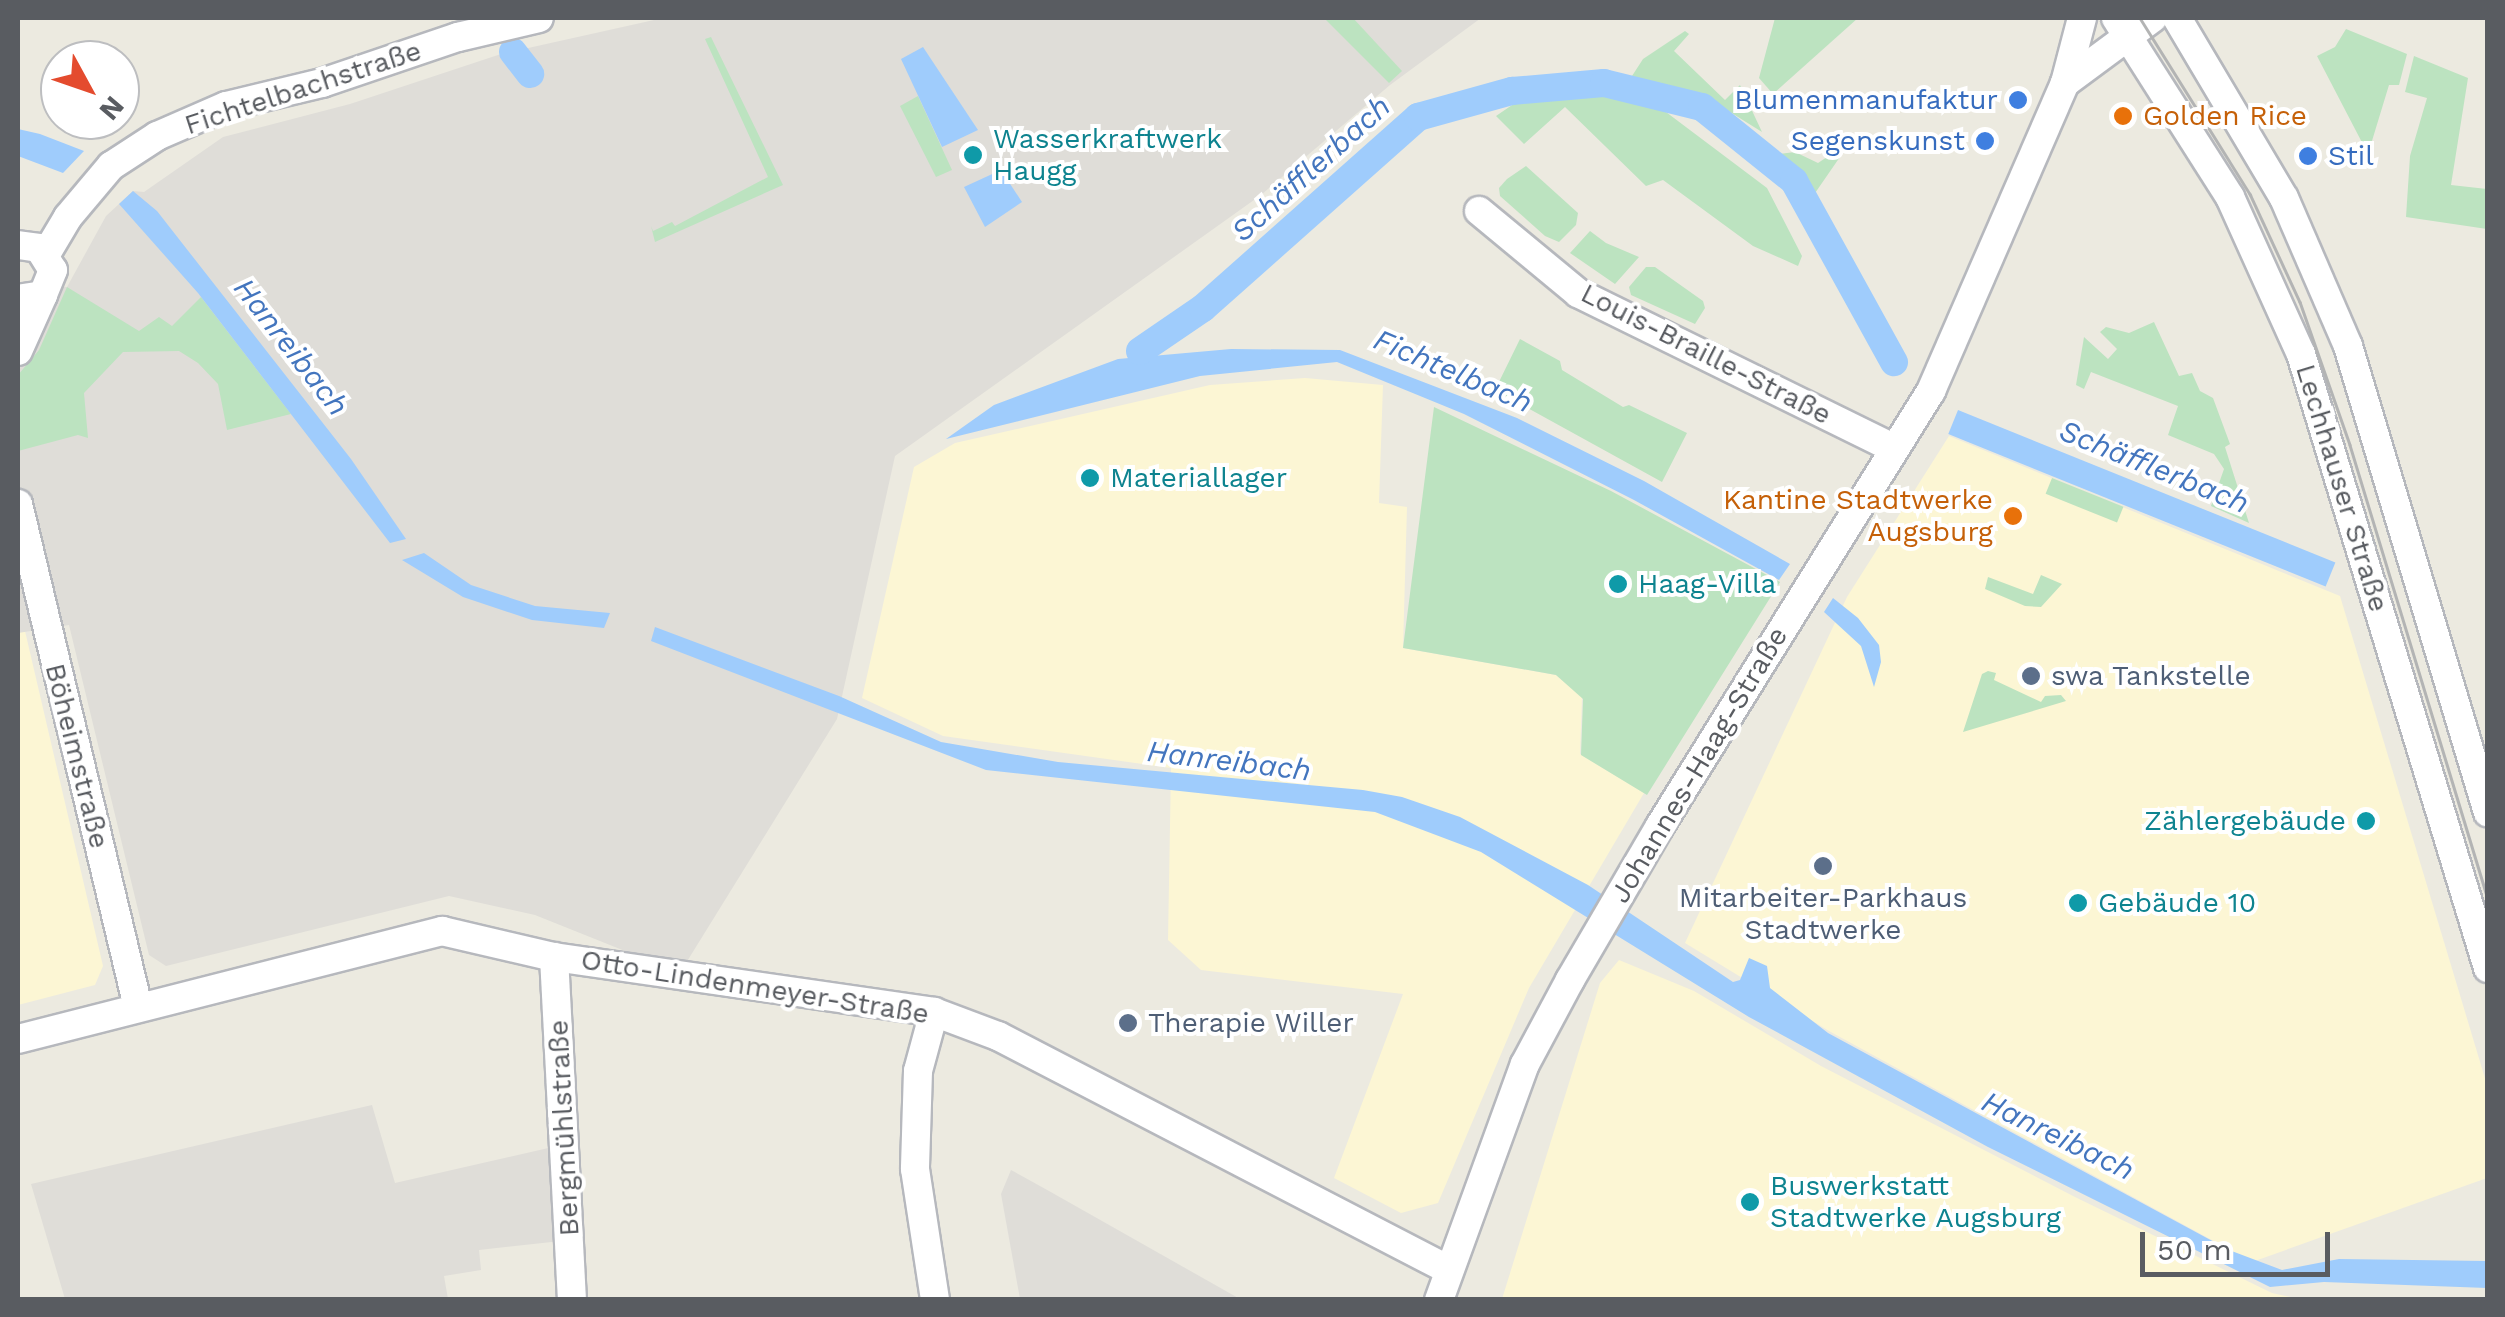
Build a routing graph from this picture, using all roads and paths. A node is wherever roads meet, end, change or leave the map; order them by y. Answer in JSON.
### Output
{"nodes":[{"id":1,"x":539,"y":18,"type":"edge"},
{"id":2,"x":2082,"y":18,"type":"edge"},
{"id":3,"x":2152,"y":18,"type":"edge"},
{"id":4,"x":2177,"y":18,"type":"edge"},
{"id":5,"x":2123,"y":27,"type":"edge"},
{"id":6,"x":2065,"y":83,"type":"junction"},
{"id":7,"x":1479,"y":211,"type":"dead end"},
{"id":8,"x":18,"y":245,"type":"edge"},
{"id":9,"x":46,"y":254,"type":"junction"},
{"id":10,"x":30,"y":297,"type":"edge"},
{"id":11,"x":18,"y":351,"type":"edge"},
{"id":12,"x":1894,"y":448,"type":"junction"},
{"id":13,"x":18,"y":504,"type":"edge"},
{"id":14,"x":2488,"y":812,"type":"edge"},
{"id":15,"x":554,"y":957,"type":"junction"},
{"id":16,"x":2488,"y":968,"type":"edge"},
{"id":17,"x":138,"y":1007,"type":"junction"},
{"id":18,"x":934,"y":1012,"type":"junction"},
{"id":19,"x":18,"y":1039,"type":"edge"},
{"id":20,"x":1449,"y":1270,"type":"junction"},
{"id":21,"x":572,"y":1300,"type":"edge"},
{"id":22,"x":936,"y":1300,"type":"edge"},
{"id":23,"x":1440,"y":1300,"type":"edge"}],
"edges":[{"from":1,"to":9,"type":"street","name":"Fichtelbachstraße"},
{"from":2,"to":6,"type":"street","name":"Johannes-Haag-Straße"},
{"from":3,"to":5,"type":"street"},
{"from":4,"to":14,"type":"street","name":"Lechhauser Straße"},
{"from":5,"to":6,"type":"street"},
{"from":5,"to":16,"type":"street","name":"Lechhauser Straße"},
{"from":6,"to":12,"type":"street","name":"Johannes-Haag-Straße"},
{"from":7,"to":12,"type":"street","name":"Louis-Braille-Straße"},
{"from":8,"to":9,"type":"street"},
{"from":9,"to":10,"type":"street"},
{"from":10,"to":11,"type":"street"},
{"from":12,"to":20,"type":"street","name":"Johannes-Haag-Straße"},
{"from":13,"to":17,"type":"street","name":"Böheimstraße"},
{"from":15,"to":17,"type":"street","name":"Otto-Lindenmeyer-Straße"},
{"from":15,"to":18,"type":"street","name":"Otto-Lindenmeyer-Straße"},
{"from":15,"to":21,"type":"street","name":"Bergmühlstraße"},
{"from":17,"to":19,"type":"street","name":"Otto-Lindenmeyer-Straße"},
{"from":18,"to":20,"type":"street","name":"Otto-Lindenmeyer-Straße"},
{"from":18,"to":22,"type":"street"},
{"from":20,"to":23,"type":"street","name":"Johannes-Haag-Straße"}]}
